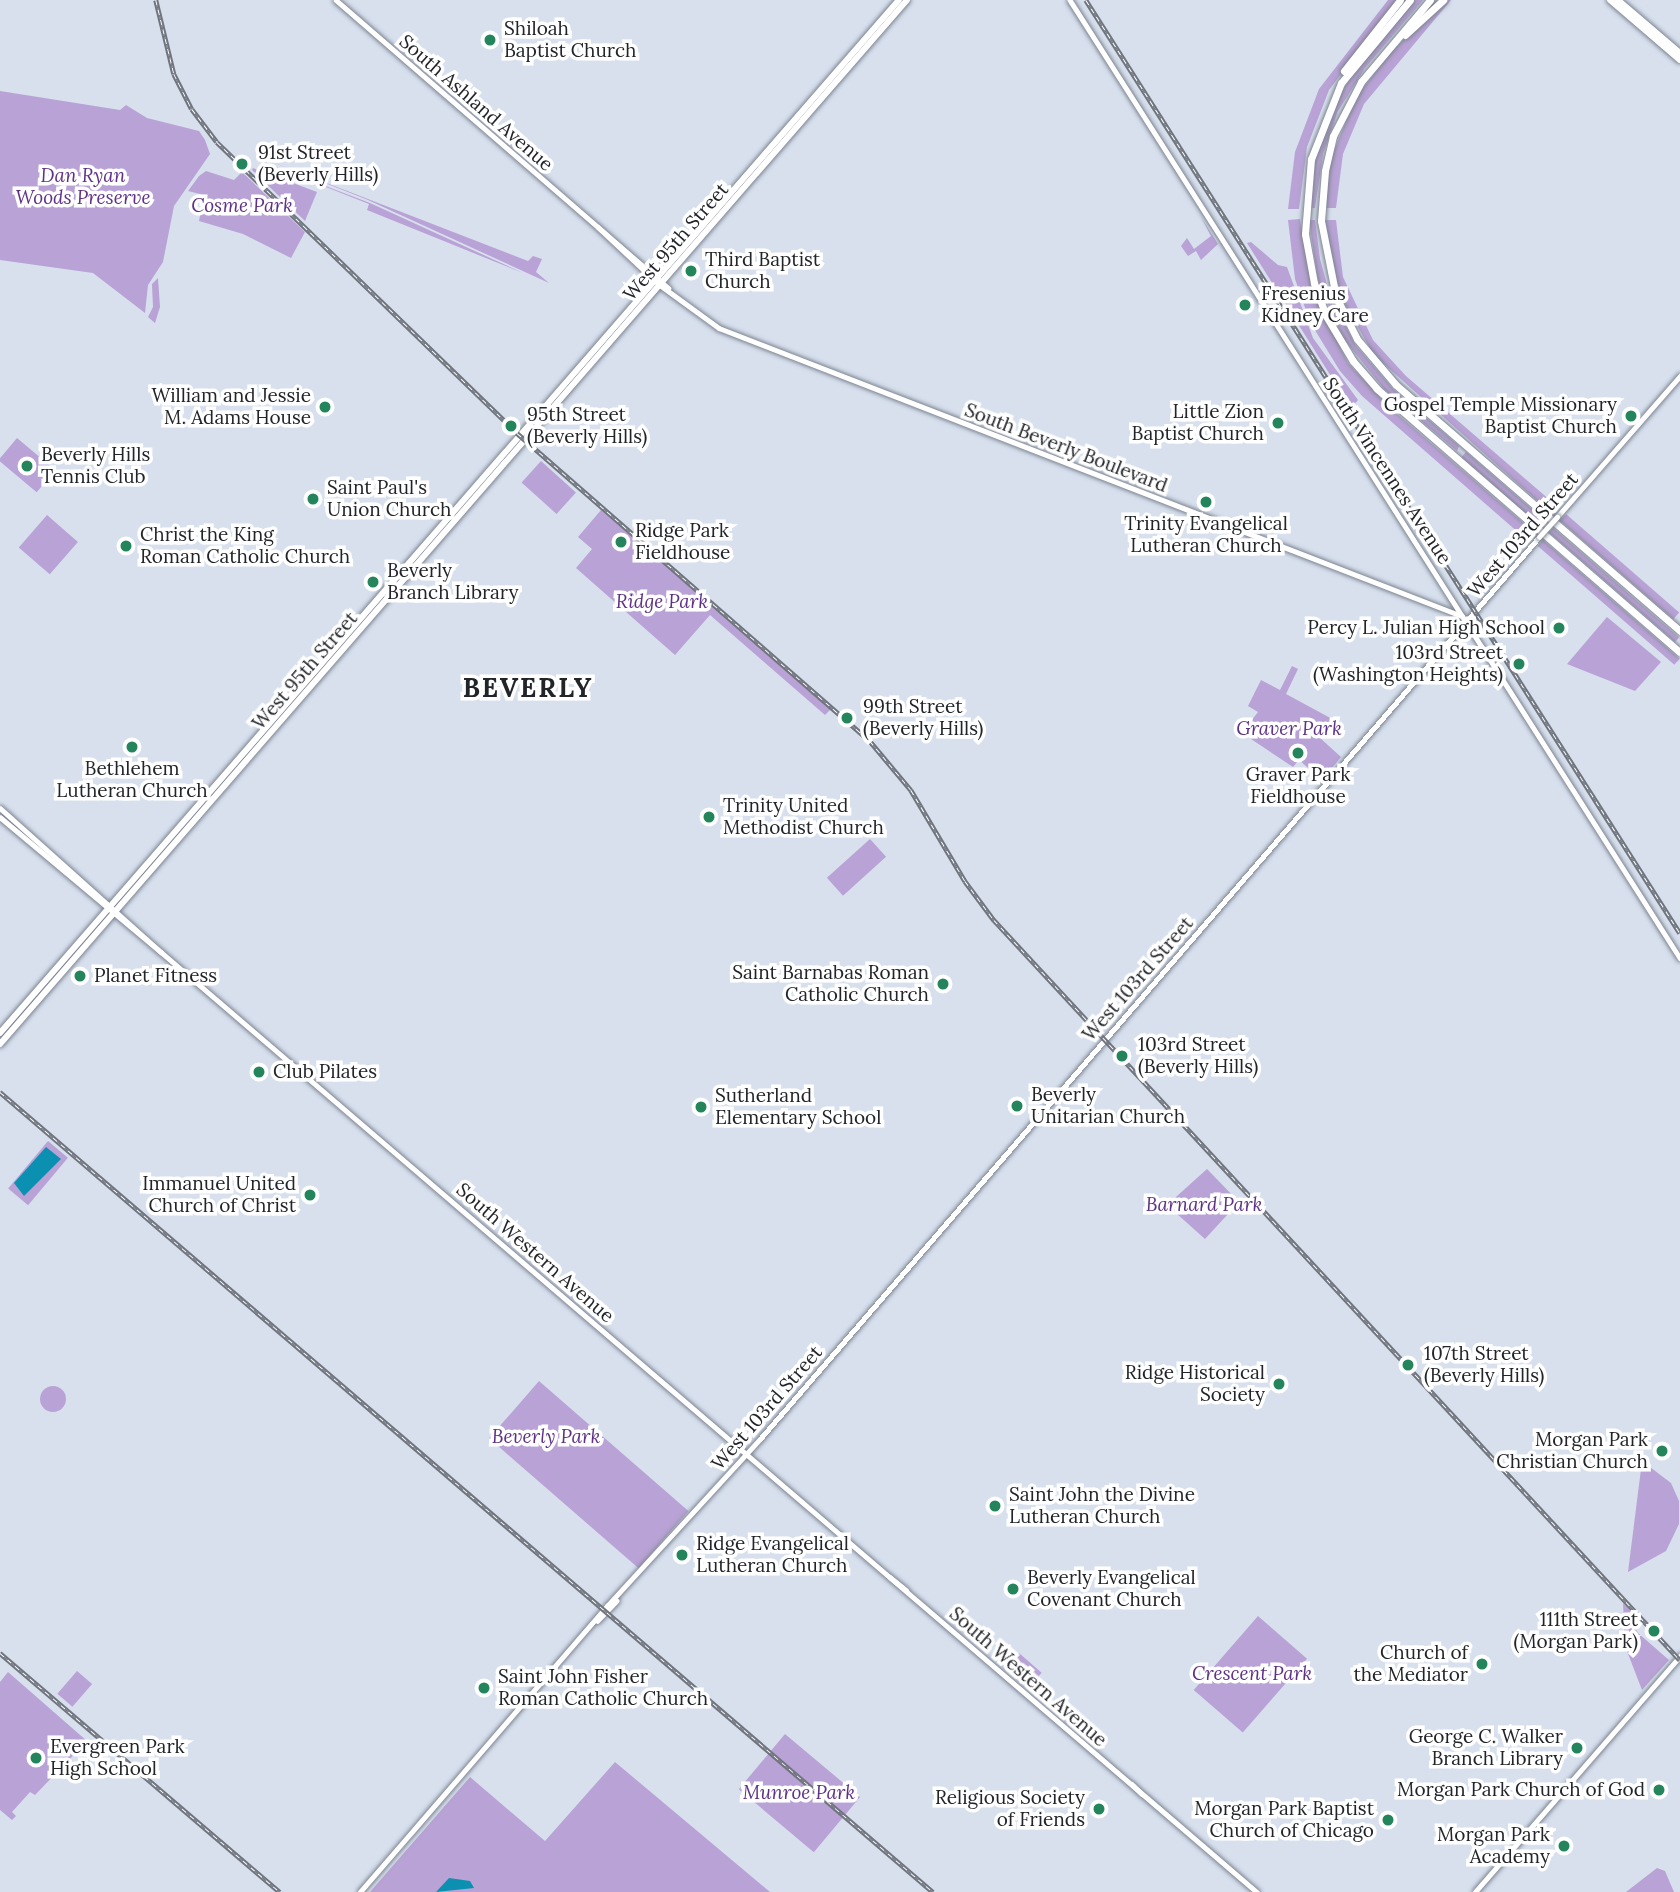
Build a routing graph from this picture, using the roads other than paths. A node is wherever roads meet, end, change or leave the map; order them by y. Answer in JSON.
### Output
{"nodes":[{"id":1,"x":336,"y":0,"type":"edge"},
{"id":2,"x":899,"y":0,"type":"edge"},
{"id":3,"x":907,"y":0,"type":"edge"},
{"id":4,"x":1070,"y":0,"type":"edge"},
{"id":5,"x":1400,"y":0,"type":"edge"},
{"id":6,"x":1410,"y":0,"type":"edge"},
{"id":7,"x":1430,"y":0,"type":"edge"},
{"id":8,"x":1443,"y":0,"type":"edge"},
{"id":9,"x":1610,"y":0,"type":"edge"},
{"id":10,"x":1618,"y":0,"type":"edge"},
{"id":11,"x":1390,"y":46,"type":"junction"},
{"id":12,"x":1680,"y":53,"type":"edge"},
{"id":13,"x":1680,"y":60,"type":"edge"},
{"id":14,"x":1341,"y":83,"type":"junction"},
{"id":15,"x":659,"y":280,"type":"junction"},
{"id":16,"x":669,"y":289,"type":"joint"},
{"id":17,"x":1680,"y":376,"type":"edge"},
{"id":18,"x":1465,"y":619,"type":"junction"},
{"id":19,"x":1680,"y":631,"type":"edge"},
{"id":20,"x":1680,"y":652,"type":"edge"},
{"id":21,"x":0,"y":808,"type":"edge"},
{"id":22,"x":0,"y":817,"type":"edge"},
{"id":23,"x":110,"y":908,"type":"junction"},
{"id":24,"x":116,"y":913,"type":"junction"},
{"id":25,"x":1680,"y":958,"type":"edge"},
{"id":26,"x":0,"y":1033,"type":"edge"},
{"id":27,"x":0,"y":1044,"type":"edge"},
{"id":28,"x":747,"y":1454,"type":"junction"},
{"id":29,"x":1680,"y":1656,"type":"edge"},
{"id":30,"x":360,"y":1892,"type":"edge"},
{"id":31,"x":1257,"y":1892,"type":"edge"},
{"id":32,"x":1475,"y":1892,"type":"edge"}],
"edges":[{"from":1,"to":15,"type":"main road","name":"South Ashland Avenue"},
{"from":2,"to":15,"type":"main road","name":"West 95th Street"},
{"from":3,"to":15,"type":"main road","name":"West 95th Street"},
{"from":4,"to":18,"type":"main road","name":"South Vincennes Avenue"},
{"from":5,"to":14,"type":"highway"},
{"from":6,"to":14,"type":"highway"},
{"from":7,"to":11,"type":"highway"},
{"from":8,"to":11,"type":"highway"},
{"from":9,"to":13,"type":"main road"},
{"from":10,"to":12,"type":"main road"},
{"from":11,"to":19,"type":"highway"},
{"from":14,"to":20,"type":"highway"},
{"from":15,"to":16,"type":"main road","name":"South Ashland Avenue"},
{"from":15,"to":23,"type":"main road","name":"West 95th Street"},
{"from":15,"to":24,"type":"main road","name":"West 95th Street"},
{"from":16,"to":18,"type":"main road","name":"South Beverly Boulevard"},
{"from":17,"to":18,"type":"main road","name":"West 103rd Street","bridge":true},
{"from":18,"to":25,"type":"main road","name":"South Vincennes Avenue"},
{"from":18,"to":28,"type":"main road","name":"West 103rd Street"},
{"from":21,"to":23,"type":"main road","name":"South Western Avenue"},
{"from":22,"to":23,"type":"main road","name":"South Western Avenue"},
{"from":23,"to":24,"type":"main road","name":"South Western Avenue"},
{"from":23,"to":26,"type":"main road","name":"West 95th Street"},
{"from":24,"to":27,"type":"main road","name":"West 95th Street"},
{"from":24,"to":28,"type":"main road","name":"South Western Avenue"},
{"from":28,"to":30,"type":"main road","name":"West 103rd Street"},
{"from":28,"to":31,"type":"main road","name":"South Western Avenue"},
{"from":29,"to":32,"type":"main road"}]}
